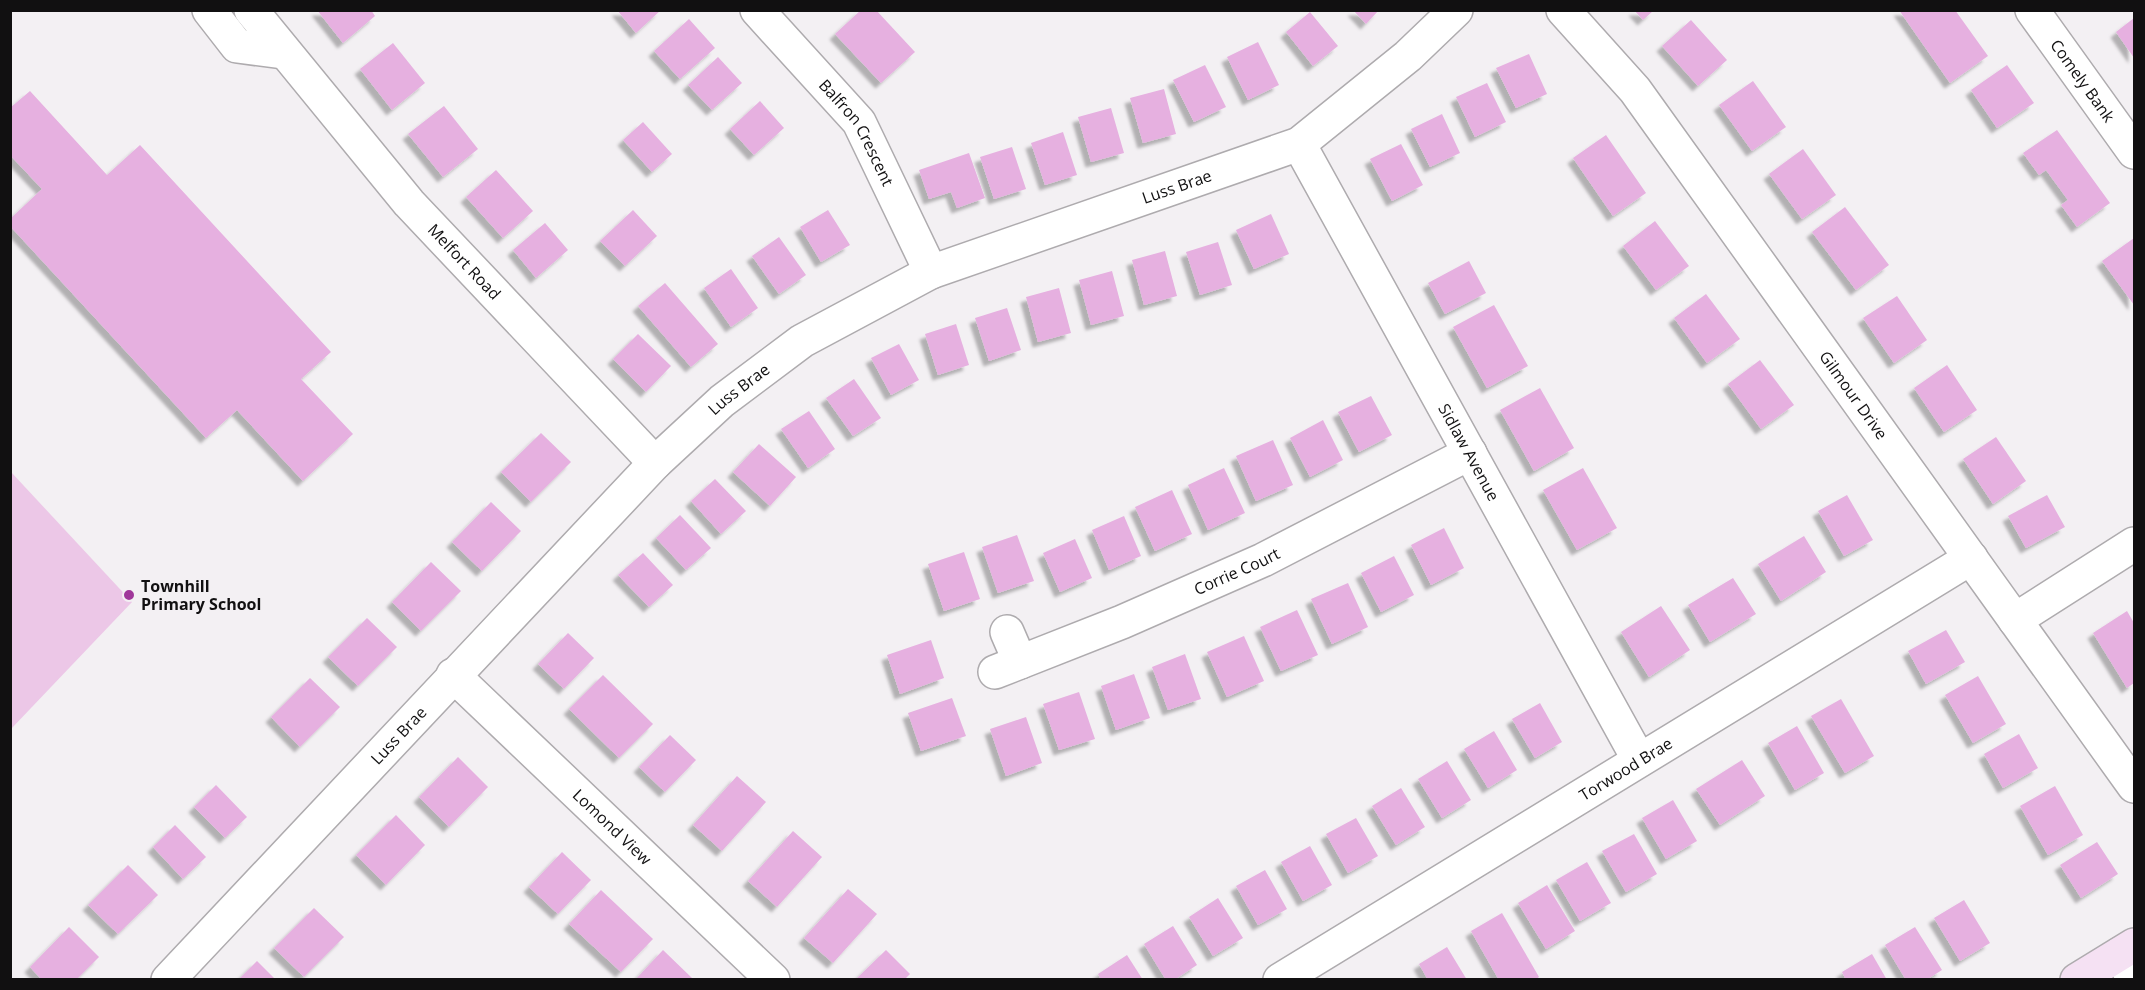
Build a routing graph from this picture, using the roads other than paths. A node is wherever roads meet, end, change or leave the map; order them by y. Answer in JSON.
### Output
{"nodes":[{"id":1,"x":209,"y":10,"type":"edge"},
{"id":2,"x":251,"y":10,"type":"edge"},
{"id":3,"x":757,"y":10,"type":"edge"},
{"id":4,"x":1456,"y":10,"type":"edge"},
{"id":5,"x":1563,"y":10,"type":"edge"},
{"id":6,"x":2032,"y":10,"type":"edge"},
{"id":7,"x":283,"y":52,"type":"junction"},
{"id":8,"x":1299,"y":144,"type":"junction"},
{"id":9,"x":2134,"y":152,"type":"edge"},
{"id":10,"x":931,"y":272,"type":"junction"},
{"id":11,"x":1470,"y":453,"type":"junction"},
{"id":12,"x":655,"y":463,"type":"junction"},
{"id":13,"x":2134,"y":544,"type":"edge"},
{"id":14,"x":1971,"y":558,"type":"junction"},
{"id":15,"x":2015,"y":620,"type":"junction"},
{"id":16,"x":1007,"y":632,"type":"dead end"},
{"id":17,"x":453,"y":675,"type":"junction"},
{"id":18,"x":1639,"y":760,"type":"junction"},
{"id":19,"x":2134,"y":786,"type":"edge"},
{"id":20,"x":2130,"y":960,"type":"edge"},
{"id":21,"x":168,"y":980,"type":"edge"},
{"id":22,"x":773,"y":980,"type":"edge"},
{"id":23,"x":1280,"y":980,"type":"edge"},
{"id":24,"x":2076,"y":980,"type":"edge"}],
"edges":[{"from":1,"to":7,"type":"street"},
{"from":2,"to":7,"type":"street","name":"Melfort Road"},
{"from":3,"to":10,"type":"street","name":"Balfron Crescent"},
{"from":4,"to":8,"type":"street","name":"Luss Brae"},
{"from":5,"to":14,"type":"street","name":"Gilmour Drive"},
{"from":6,"to":9,"type":"street","name":"Comely Bank"},
{"from":7,"to":12,"type":"street","name":"Melfort Road"},
{"from":8,"to":10,"type":"street","name":"Luss Brae"},
{"from":8,"to":11,"type":"street","name":"Sidlaw Avenue"},
{"from":10,"to":12,"type":"street","name":"Luss Brae"},
{"from":11,"to":16,"type":"street","name":"Corrie Court"},
{"from":11,"to":18,"type":"street","name":"Sidlaw Avenue"},
{"from":12,"to":17,"type":"street","name":"Luss Brae"},
{"from":13,"to":15,"type":"street"},
{"from":14,"to":15,"type":"street","name":"Gilmour Drive"},
{"from":14,"to":18,"type":"street","name":"Torwood Brae"},
{"from":15,"to":19,"type":"street","name":"Gilmour Drive"},
{"from":17,"to":21,"type":"street","name":"Luss Brae"},
{"from":17,"to":22,"type":"street","name":"Lomond View"},
{"from":18,"to":23,"type":"street","name":"Torwood Brae"},
{"from":20,"to":24,"type":"street"}]}
